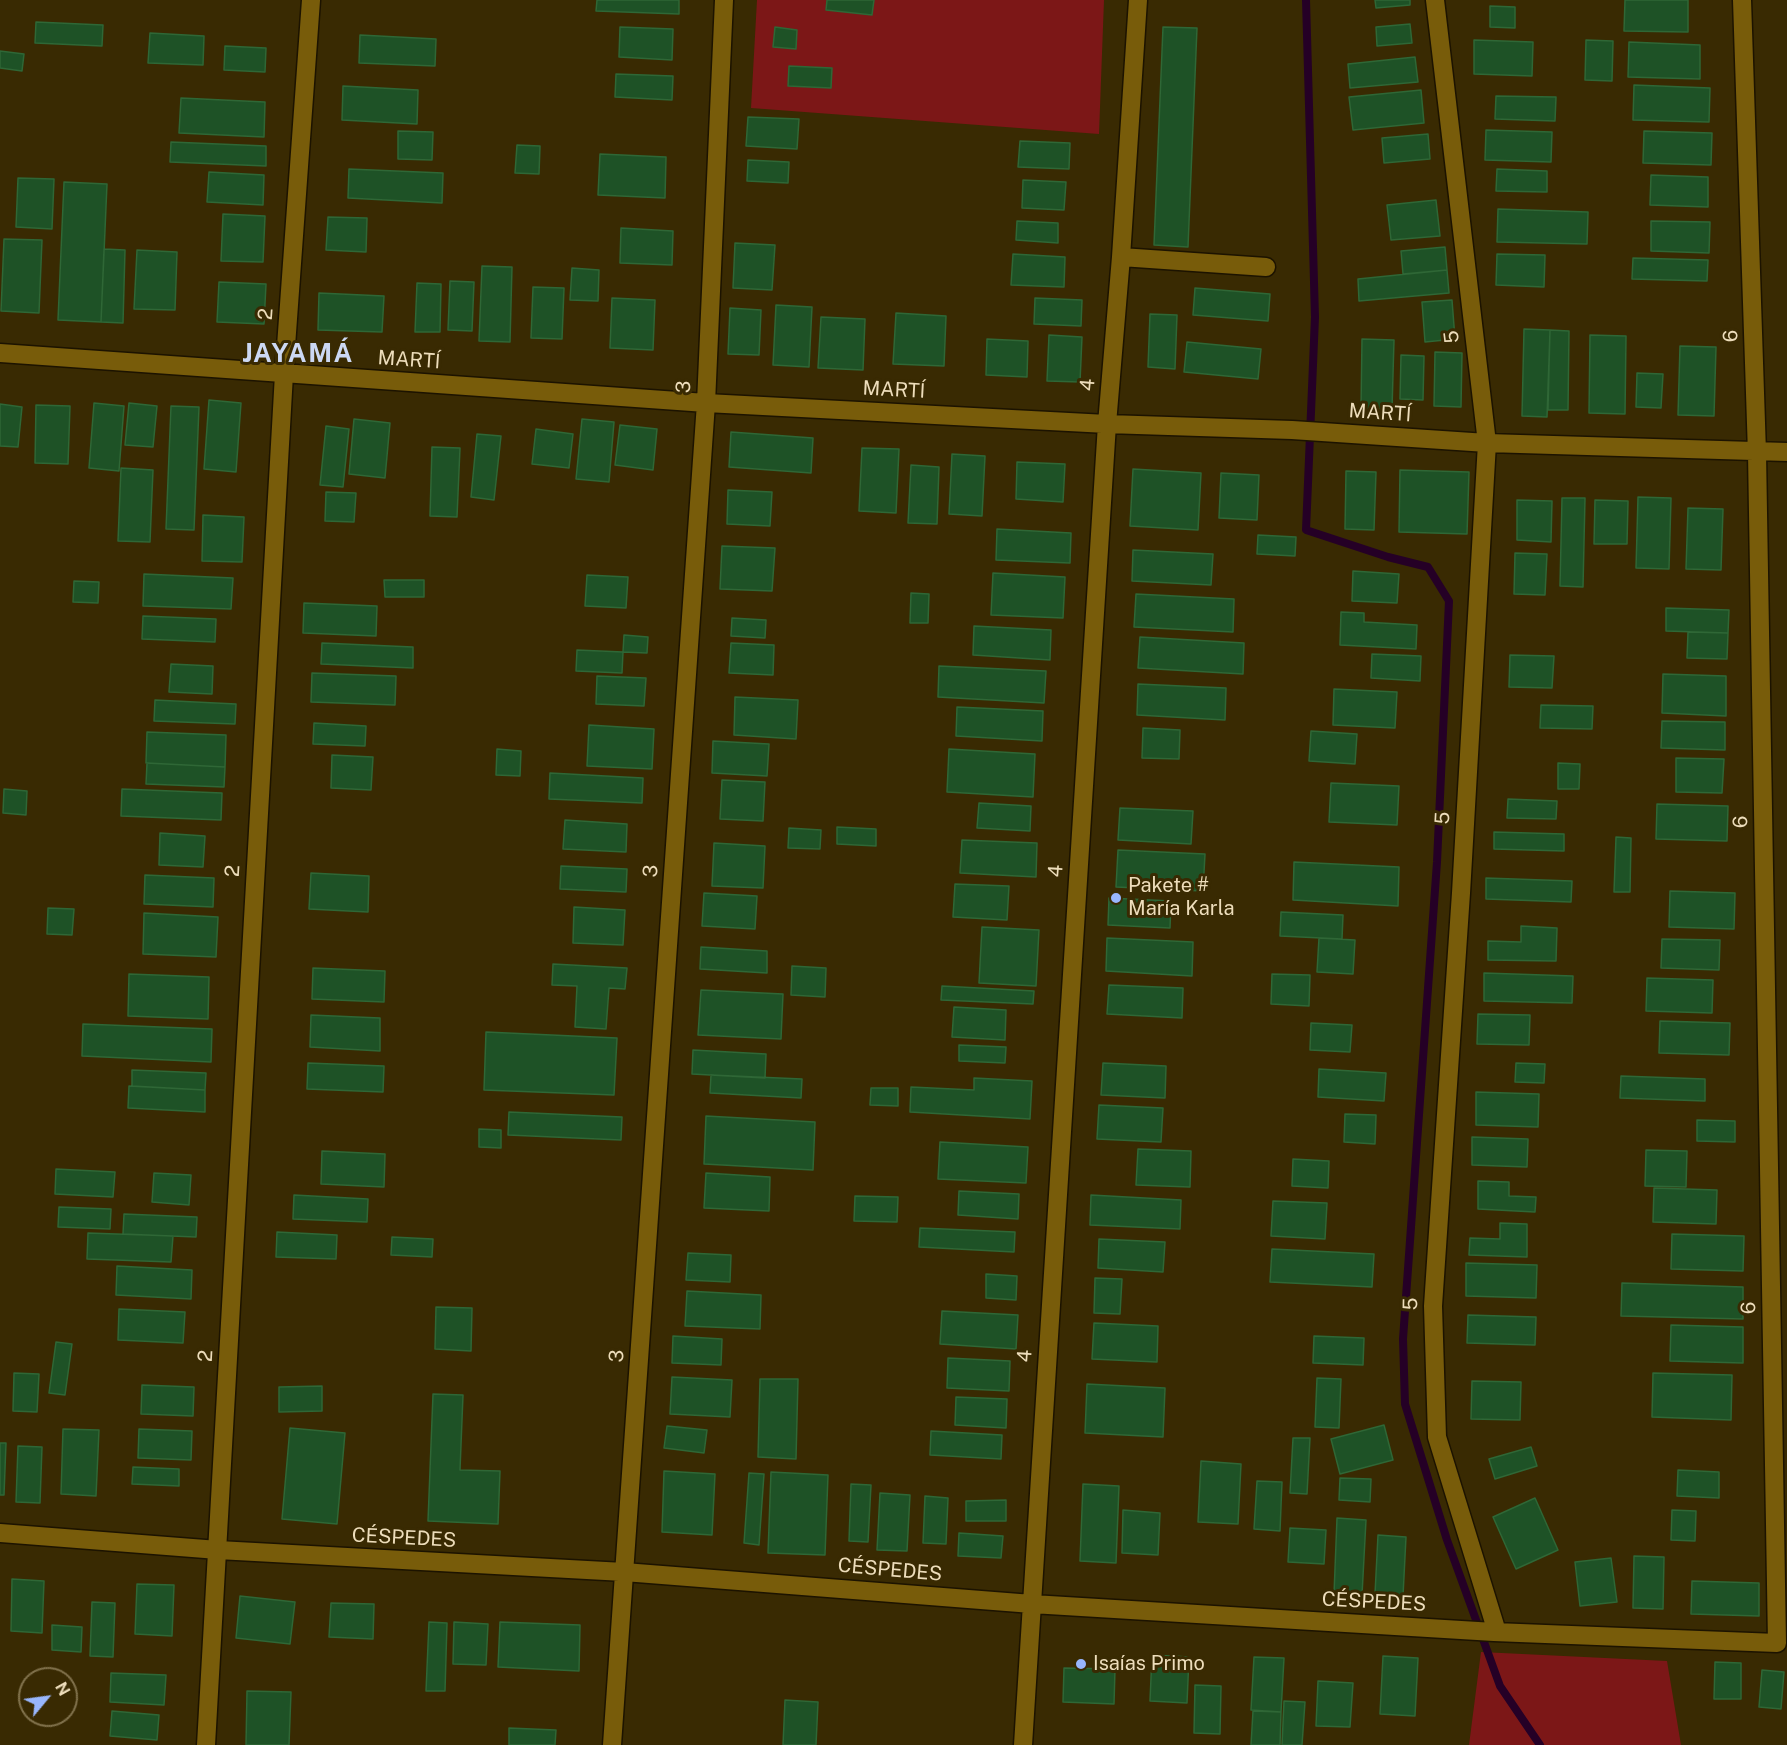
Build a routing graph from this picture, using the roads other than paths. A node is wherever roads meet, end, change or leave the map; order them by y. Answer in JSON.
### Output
{"nodes":[{"id":1,"x":311,"y":0,"type":"edge"},
{"id":2,"x":724,"y":0,"type":"edge"},
{"id":3,"x":1138,"y":0,"type":"edge"},
{"id":4,"x":1435,"y":0,"type":"edge"},
{"id":5,"x":1742,"y":0,"type":"edge"},
{"id":6,"x":1121,"y":257,"type":"junction"},
{"id":7,"x":1266,"y":267,"type":"dead end"},
{"id":8,"x":0,"y":353,"type":"edge"},
{"id":9,"x":284,"y":374,"type":"junction"},
{"id":10,"x":706,"y":403,"type":"junction"},
{"id":11,"x":1107,"y":424,"type":"junction"},
{"id":12,"x":1487,"y":443,"type":"junction"},
{"id":13,"x":1787,"y":452,"type":"edge"},
{"id":14,"x":1757,"y":453,"type":"junction"},
{"id":15,"x":0,"y":1533,"type":"edge"},
{"id":16,"x":218,"y":1550,"type":"junction"},
{"id":17,"x":624,"y":1572,"type":"junction"},
{"id":18,"x":1032,"y":1604,"type":"junction"},
{"id":19,"x":1496,"y":1632,"type":"junction"},
{"id":20,"x":1777,"y":1643,"type":"joint"},
{"id":21,"x":206,"y":1745,"type":"edge"},
{"id":22,"x":612,"y":1745,"type":"edge"},
{"id":23,"x":1023,"y":1745,"type":"edge"}],
"edges":[{"from":1,"to":9,"type":"street","name":"2"},
{"from":2,"to":10,"type":"street","name":"3"},
{"from":3,"to":6,"type":"street","name":"4"},
{"from":4,"to":12,"type":"street","name":"5"},
{"from":5,"to":14,"type":"street","name":"6"},
{"from":6,"to":7,"type":"street"},
{"from":6,"to":11,"type":"street","name":"4"},
{"from":8,"to":9,"type":"street","name":"MARTÍ"},
{"from":9,"to":10,"type":"street","name":"MARTÍ"},
{"from":9,"to":16,"type":"street","name":"2"},
{"from":10,"to":11,"type":"street","name":"MARTÍ"},
{"from":10,"to":17,"type":"street","name":"3"},
{"from":11,"to":12,"type":"street","name":"MARTÍ"},
{"from":11,"to":18,"type":"street","name":"4"},
{"from":12,"to":14,"type":"street","name":"MARTÍ"},
{"from":12,"to":19,"type":"street","name":"5"},
{"from":13,"to":14,"type":"street","name":"MARTÍ"},
{"from":14,"to":20,"type":"street","name":"6"},
{"from":15,"to":16,"type":"street","name":"CÉSPEDES"},
{"from":16,"to":17,"type":"street","name":"CÉSPEDES"},
{"from":16,"to":21,"type":"street","name":"2"},
{"from":17,"to":18,"type":"street","name":"CÉSPEDES"},
{"from":17,"to":22,"type":"street","name":"3"},
{"from":18,"to":19,"type":"street","name":"CÉSPEDES"},
{"from":18,"to":23,"type":"street","name":"4"},
{"from":19,"to":20,"type":"street","name":"CÉSPEDES"}]}
